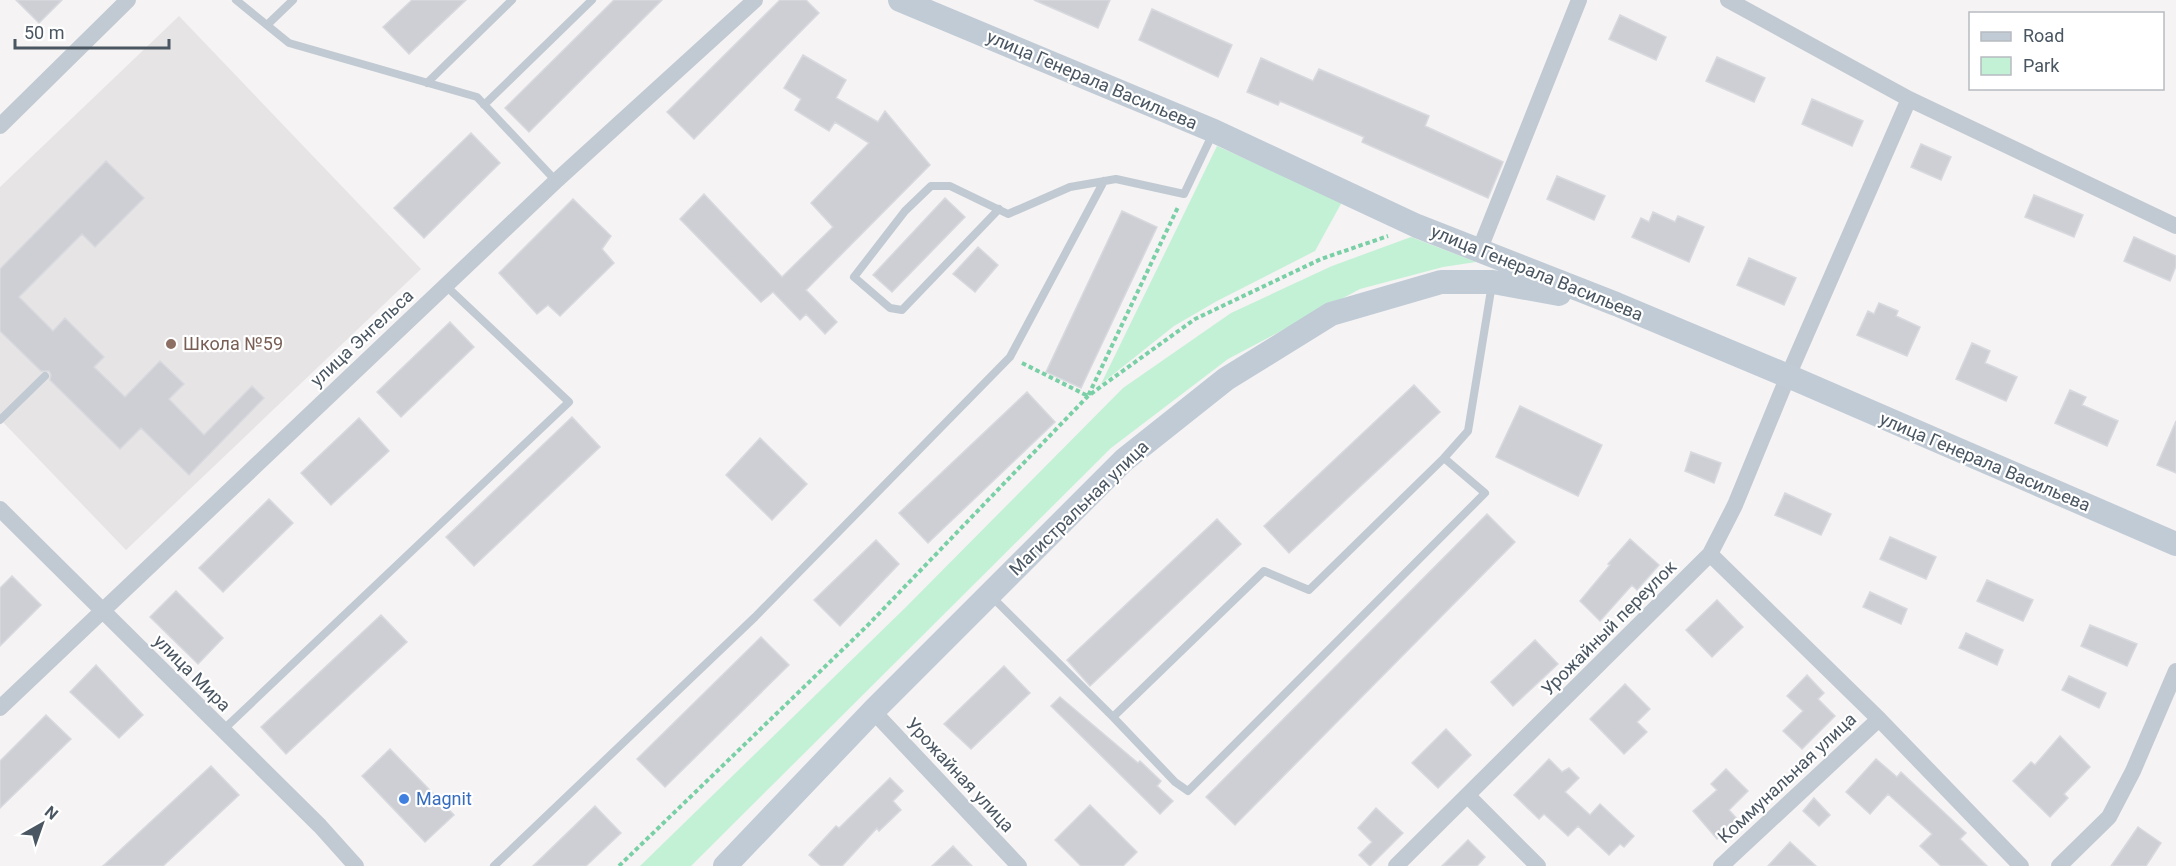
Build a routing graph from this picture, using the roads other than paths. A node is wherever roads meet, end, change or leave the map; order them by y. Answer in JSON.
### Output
{"nodes":[{"id":1,"x":129,"y":0,"type":"edge"},
{"id":2,"x":236,"y":0,"type":"edge"},
{"id":3,"x":293,"y":0,"type":"edge"},
{"id":4,"x":512,"y":0,"type":"edge"},
{"id":5,"x":592,"y":0,"type":"edge"},
{"id":6,"x":755,"y":0,"type":"edge"},
{"id":7,"x":900,"y":0,"type":"edge"},
{"id":8,"x":1579,"y":0,"type":"edge"},
{"id":9,"x":1728,"y":0,"type":"edge"},
{"id":10,"x":267,"y":25,"type":"junction"},
{"id":11,"x":427,"y":82,"type":"junction"},
{"id":12,"x":1909,"y":99,"type":"junction"},
{"id":13,"x":484,"y":105,"type":"junction"},
{"id":14,"x":1,"y":120,"type":"edge"},
{"id":15,"x":1214,"y":131,"type":"junction"},
{"id":16,"x":556,"y":181,"type":"junction"},
{"id":17,"x":1104,"y":181,"type":"junction"},
{"id":18,"x":999,"y":209,"type":"junction"},
{"id":19,"x":2176,"y":226,"type":"edge"},
{"id":20,"x":1479,"y":251,"type":"junction"},
{"id":21,"x":1493,"y":282,"type":"junction"},
{"id":22,"x":446,"y":286,"type":"junction"},
{"id":23,"x":1616,"y":303,"type":"junction"},
{"id":24,"x":45,"y":375,"type":"dead end"},
{"id":25,"x":1788,"y":376,"type":"junction"},
{"id":26,"x":0,"y":420,"type":"edge"},
{"id":27,"x":1444,"y":458,"type":"junction"},
{"id":28,"x":0,"y":509,"type":"edge"},
{"id":29,"x":2176,"y":544,"type":"edge"},
{"id":30,"x":1710,"y":554,"type":"junction"},
{"id":31,"x":989,"y":594,"type":"junction"},
{"id":32,"x":101,"y":611,"type":"junction"},
{"id":33,"x":2176,"y":671,"type":"edge"},
{"id":34,"x":0,"y":708,"type":"edge"},
{"id":35,"x":873,"y":711,"type":"junction"},
{"id":36,"x":1113,"y":717,"type":"junction"},
{"id":37,"x":1879,"y":719,"type":"junction"},
{"id":38,"x":222,"y":731,"type":"junction"},
{"id":39,"x":1468,"y":796,"type":"junction"},
{"id":40,"x":356,"y":866,"type":"edge"},
{"id":41,"x":494,"y":866,"type":"edge"},
{"id":42,"x":725,"y":866,"type":"edge"},
{"id":43,"x":1019,"y":866,"type":"edge"},
{"id":44,"x":1396,"y":866,"type":"edge"},
{"id":45,"x":1538,"y":866,"type":"edge"},
{"id":46,"x":1721,"y":866,"type":"edge"},
{"id":47,"x":2021,"y":866,"type":"edge"},
{"id":48,"x":2060,"y":866,"type":"edge"}],
"edges":[{"from":1,"to":14,"type":"street"},
{"from":2,"to":10,"type":"lane"},
{"from":3,"to":10,"type":"lane"},
{"from":4,"to":11,"type":"lane"},
{"from":5,"to":13,"type":"lane"},
{"from":6,"to":16,"type":"street","name":"улица Энгельса"},
{"from":7,"to":15,"type":"main road","name":"улица Генерала Васильева"},
{"from":8,"to":20,"type":"street"},
{"from":9,"to":12,"type":"street"},
{"from":10,"to":11,"type":"lane"},
{"from":11,"to":13,"type":"lane"},
{"from":12,"to":19,"type":"street"},
{"from":12,"to":25,"type":"street","name":"Урожайный переулок"},
{"from":13,"to":16,"type":"lane"},
{"from":15,"to":17,"type":"lane"},
{"from":15,"to":20,"type":"main road","name":"улица Генерала Васильева"},
{"from":16,"to":22,"type":"street","name":"улица Энгельса"},
{"from":17,"to":18,"type":"lane"},
{"from":17,"to":41,"type":"lane"},
{"from":18,"to":18,"type":"lane"},
{"from":20,"to":23,"type":"main road","name":"улица Генерала Васильева"},
{"from":21,"to":23,"type":"main road","name":"Магистральная улица"},
{"from":21,"to":27,"type":"lane"},
{"from":21,"to":31,"type":"main road","name":"Магистральная улица"},
{"from":22,"to":32,"type":"street","name":"улица Энгельса"},
{"from":22,"to":38,"type":"lane"},
{"from":23,"to":25,"type":"main road","name":"улица Генерала Васильева"},
{"from":24,"to":26,"type":"lane"},
{"from":25,"to":29,"type":"main road","name":"улица Генерала Васильева"},
{"from":25,"to":30,"type":"street","name":"Урожайный переулок"},
{"from":27,"to":36,"type":"lane"},
{"from":27,"to":36,"type":"lane"},
{"from":28,"to":32,"type":"street","name":"улица Мира"},
{"from":30,"to":37,"type":"street"},
{"from":30,"to":39,"type":"street","name":"Урожайный переулок"},
{"from":31,"to":35,"type":"main road","name":"Магистральная улица"},
{"from":31,"to":36,"type":"lane"},
{"from":32,"to":34,"type":"street","name":"улица Энгельса"},
{"from":32,"to":38,"type":"street","name":"улица Мира"},
{"from":33,"to":48,"type":"street"},
{"from":35,"to":42,"type":"main road","name":"Магистральная улица"},
{"from":35,"to":43,"type":"street","name":"Урожайная улица"},
{"from":37,"to":46,"type":"street","name":"Коммунальная улица"},
{"from":37,"to":47,"type":"street"},
{"from":38,"to":40,"type":"street","name":"улица Мира"},
{"from":39,"to":44,"type":"street","name":"Урожайный переулок"},
{"from":39,"to":45,"type":"street"}]}
